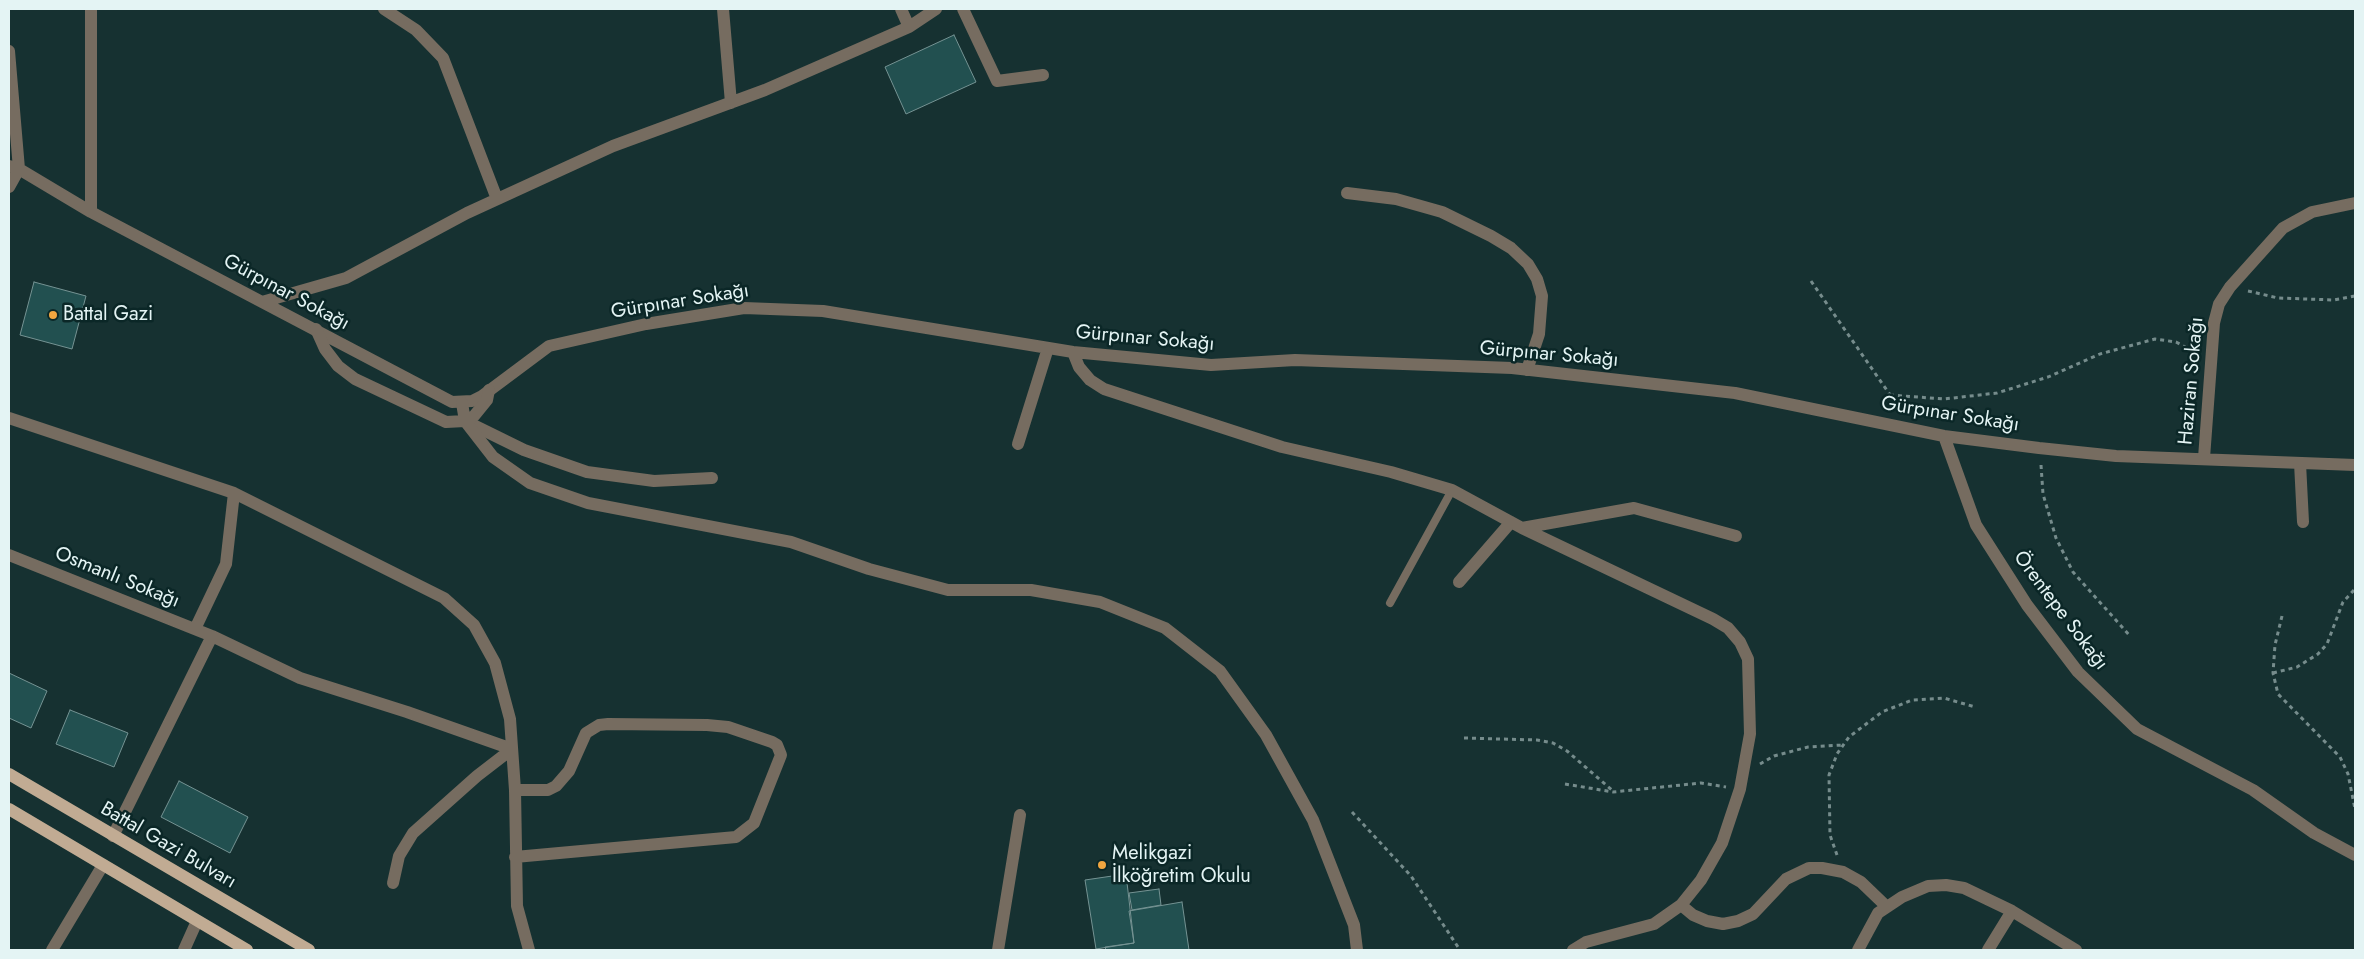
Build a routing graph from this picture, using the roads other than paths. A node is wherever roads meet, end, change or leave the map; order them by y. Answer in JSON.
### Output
{"nodes":[{"id":1,"x":90,"y":9,"type":"edge"},
{"id":2,"x":384,"y":9,"type":"edge"},
{"id":3,"x":723,"y":9,"type":"edge"},
{"id":4,"x":901,"y":9,"type":"edge"},
{"id":5,"x":936,"y":9,"type":"edge"},
{"id":6,"x":963,"y":9,"type":"edge"},
{"id":7,"x":909,"y":27,"type":"junction"},
{"id":8,"x":9,"y":51,"type":"edge"},
{"id":9,"x":1043,"y":75,"type":"dead end"},
{"id":10,"x":731,"y":103,"type":"junction"},
{"id":11,"x":14,"y":167,"type":"edge"},
{"id":12,"x":9,"y":187,"type":"edge"},
{"id":13,"x":1347,"y":193,"type":"dead end"},
{"id":14,"x":497,"y":199,"type":"junction"},
{"id":15,"x":2355,"y":203,"type":"edge"},
{"id":16,"x":91,"y":212,"type":"junction"},
{"id":17,"x":262,"y":302,"type":"junction"},
{"id":18,"x":316,"y":330,"type":"junction"},
{"id":19,"x":1048,"y":348,"type":"junction"},
{"id":20,"x":1073,"y":352,"type":"junction"},
{"id":21,"x":1527,"y":370,"type":"junction"},
{"id":22,"x":489,"y":390,"type":"junction"},
{"id":23,"x":462,"y":403,"type":"junction"},
{"id":24,"x":9,"y":418,"type":"edge"},
{"id":25,"x":465,"y":421,"type":"junction"},
{"id":26,"x":1944,"y":436,"type":"junction"},
{"id":27,"x":1018,"y":444,"type":"dead end"},
{"id":28,"x":2355,"y":456,"type":"edge"},
{"id":29,"x":2204,"y":458,"type":"junction"},
{"id":30,"x":2300,"y":463,"type":"junction"},
{"id":31,"x":2340,"y":464,"type":"junction"},
{"id":32,"x":2355,"y":465,"type":"edge"},
{"id":33,"x":712,"y":478,"type":"dead end"},
{"id":34,"x":1452,"y":490,"type":"junction"},
{"id":35,"x":234,"y":493,"type":"junction"},
{"id":36,"x":2303,"y":522,"type":"dead end"},
{"id":37,"x":1517,"y":525,"type":"junction"},
{"id":38,"x":1736,"y":536,"type":"dead end"},
{"id":39,"x":9,"y":555,"type":"edge"},
{"id":40,"x":1459,"y":582,"type":"dead end"},
{"id":41,"x":1390,"y":603,"type":"dead end"},
{"id":42,"x":195,"y":629,"type":"junction"},
{"id":43,"x":212,"y":636,"type":"junction"},
{"id":44,"x":512,"y":749,"type":"junction"},
{"id":45,"x":9,"y":774,"type":"edge"},
{"id":46,"x":515,"y":790,"type":"junction"},
{"id":47,"x":9,"y":809,"type":"edge"},
{"id":48,"x":1020,"y":815,"type":"dead end"},
{"id":49,"x":113,"y":836,"type":"junction"},
{"id":50,"x":2355,"y":855,"type":"edge"},
{"id":51,"x":515,"y":857,"type":"junction"},
{"id":52,"x":103,"y":865,"type":"junction"},
{"id":53,"x":393,"y":883,"type":"dead end"},
{"id":54,"x":1681,"y":905,"type":"junction"},
{"id":55,"x":1887,"y":907,"type":"junction"},
{"id":56,"x":2012,"y":911,"type":"junction"},
{"id":57,"x":198,"y":921,"type":"junction"},
{"id":58,"x":52,"y":950,"type":"edge"},
{"id":59,"x":184,"y":950,"type":"edge"},
{"id":60,"x":247,"y":950,"type":"edge"},
{"id":61,"x":309,"y":950,"type":"edge"},
{"id":62,"x":530,"y":950,"type":"edge"},
{"id":63,"x":998,"y":950,"type":"edge"},
{"id":64,"x":1357,"y":950,"type":"edge"},
{"id":65,"x":1573,"y":950,"type":"edge"},
{"id":66,"x":1858,"y":950,"type":"edge"},
{"id":67,"x":1988,"y":950,"type":"edge"},
{"id":68,"x":2076,"y":950,"type":"edge"}],
"edges":[{"from":1,"to":16,"type":"street"},
{"from":2,"to":14,"type":"street"},
{"from":3,"to":10,"type":"street"},
{"from":4,"to":7,"type":"street"},
{"from":5,"to":7,"type":"street"},
{"from":6,"to":9,"type":"street"},
{"from":7,"to":10,"type":"street"},
{"from":8,"to":11,"type":"street"},
{"from":10,"to":14,"type":"street"},
{"from":11,"to":12,"type":"street"},
{"from":11,"to":16,"type":"street","name":"Gürpınar Sokağı"},
{"from":13,"to":21,"type":"street"},
{"from":14,"to":17,"type":"street"},
{"from":15,"to":29,"type":"street","name":"Haziran Sokağı"},
{"from":16,"to":17,"type":"street","name":"Gürpınar Sokağı"},
{"from":17,"to":18,"type":"street","name":"Gürpınar Sokağı"},
{"from":18,"to":23,"type":"street","name":"Gürpınar Sokağı"},
{"from":18,"to":25,"type":"street"},
{"from":19,"to":20,"type":"street","name":"Gürpınar Sokağı"},
{"from":19,"to":22,"type":"street","name":"Gürpınar Sokağı"},
{"from":19,"to":27,"type":"street"},
{"from":20,"to":21,"type":"street","name":"Gürpınar Sokağı"},
{"from":20,"to":34,"type":"street"},
{"from":21,"to":26,"type":"street","name":"Gürpınar Sokağı"},
{"from":22,"to":23,"type":"street","name":"Gürpınar Sokağı"},
{"from":22,"to":25,"type":"street"},
{"from":23,"to":25,"type":"street"},
{"from":24,"to":35,"type":"street"},
{"from":25,"to":33,"type":"street"},
{"from":25,"to":64,"type":"street"},
{"from":26,"to":29,"type":"street","name":"Gürpınar Sokağı"},
{"from":26,"to":50,"type":"street","name":"Örentepe Sokağı"},
{"from":28,"to":31,"type":"street"},
{"from":29,"to":30,"type":"street","name":"Gürpınar Sokağı"},
{"from":30,"to":31,"type":"street","name":"Gürpınar Sokağı"},
{"from":30,"to":36,"type":"street"},
{"from":31,"to":32,"type":"street","name":"Gürpınar Sokağı"},
{"from":34,"to":37,"type":"street"},
{"from":34,"to":41,"type":"lane"},
{"from":35,"to":42,"type":"street"},
{"from":35,"to":44,"type":"street"},
{"from":37,"to":38,"type":"street"},
{"from":37,"to":40,"type":"street"},
{"from":37,"to":54,"type":"street"},
{"from":39,"to":42,"type":"street","name":"Osmanlı Sokağı"},
{"from":42,"to":43,"type":"street","name":"Osmanlı Sokağı"},
{"from":43,"to":44,"type":"street","name":"Osmanlı Sokağı"},
{"from":43,"to":49,"type":"street"},
{"from":44,"to":46,"type":"street"},
{"from":44,"to":53,"type":"street"},
{"from":45,"to":49,"type":"main road","name":"Battal Gazi Bulvarı"},
{"from":46,"to":51,"type":"street"},
{"from":46,"to":51,"type":"street"},
{"from":47,"to":52,"type":"main road"},
{"from":48,"to":63,"type":"street"},
{"from":49,"to":61,"type":"main road","name":"Battal Gazi Bulvarı"},
{"from":51,"to":62,"type":"street"},
{"from":52,"to":57,"type":"main road"},
{"from":52,"to":58,"type":"street"},
{"from":54,"to":55,"type":"street"},
{"from":54,"to":65,"type":"street"},
{"from":55,"to":56,"type":"street"},
{"from":55,"to":66,"type":"street"},
{"from":56,"to":67,"type":"street"},
{"from":56,"to":68,"type":"street"},
{"from":57,"to":59,"type":"street"},
{"from":57,"to":60,"type":"main road"}]}
